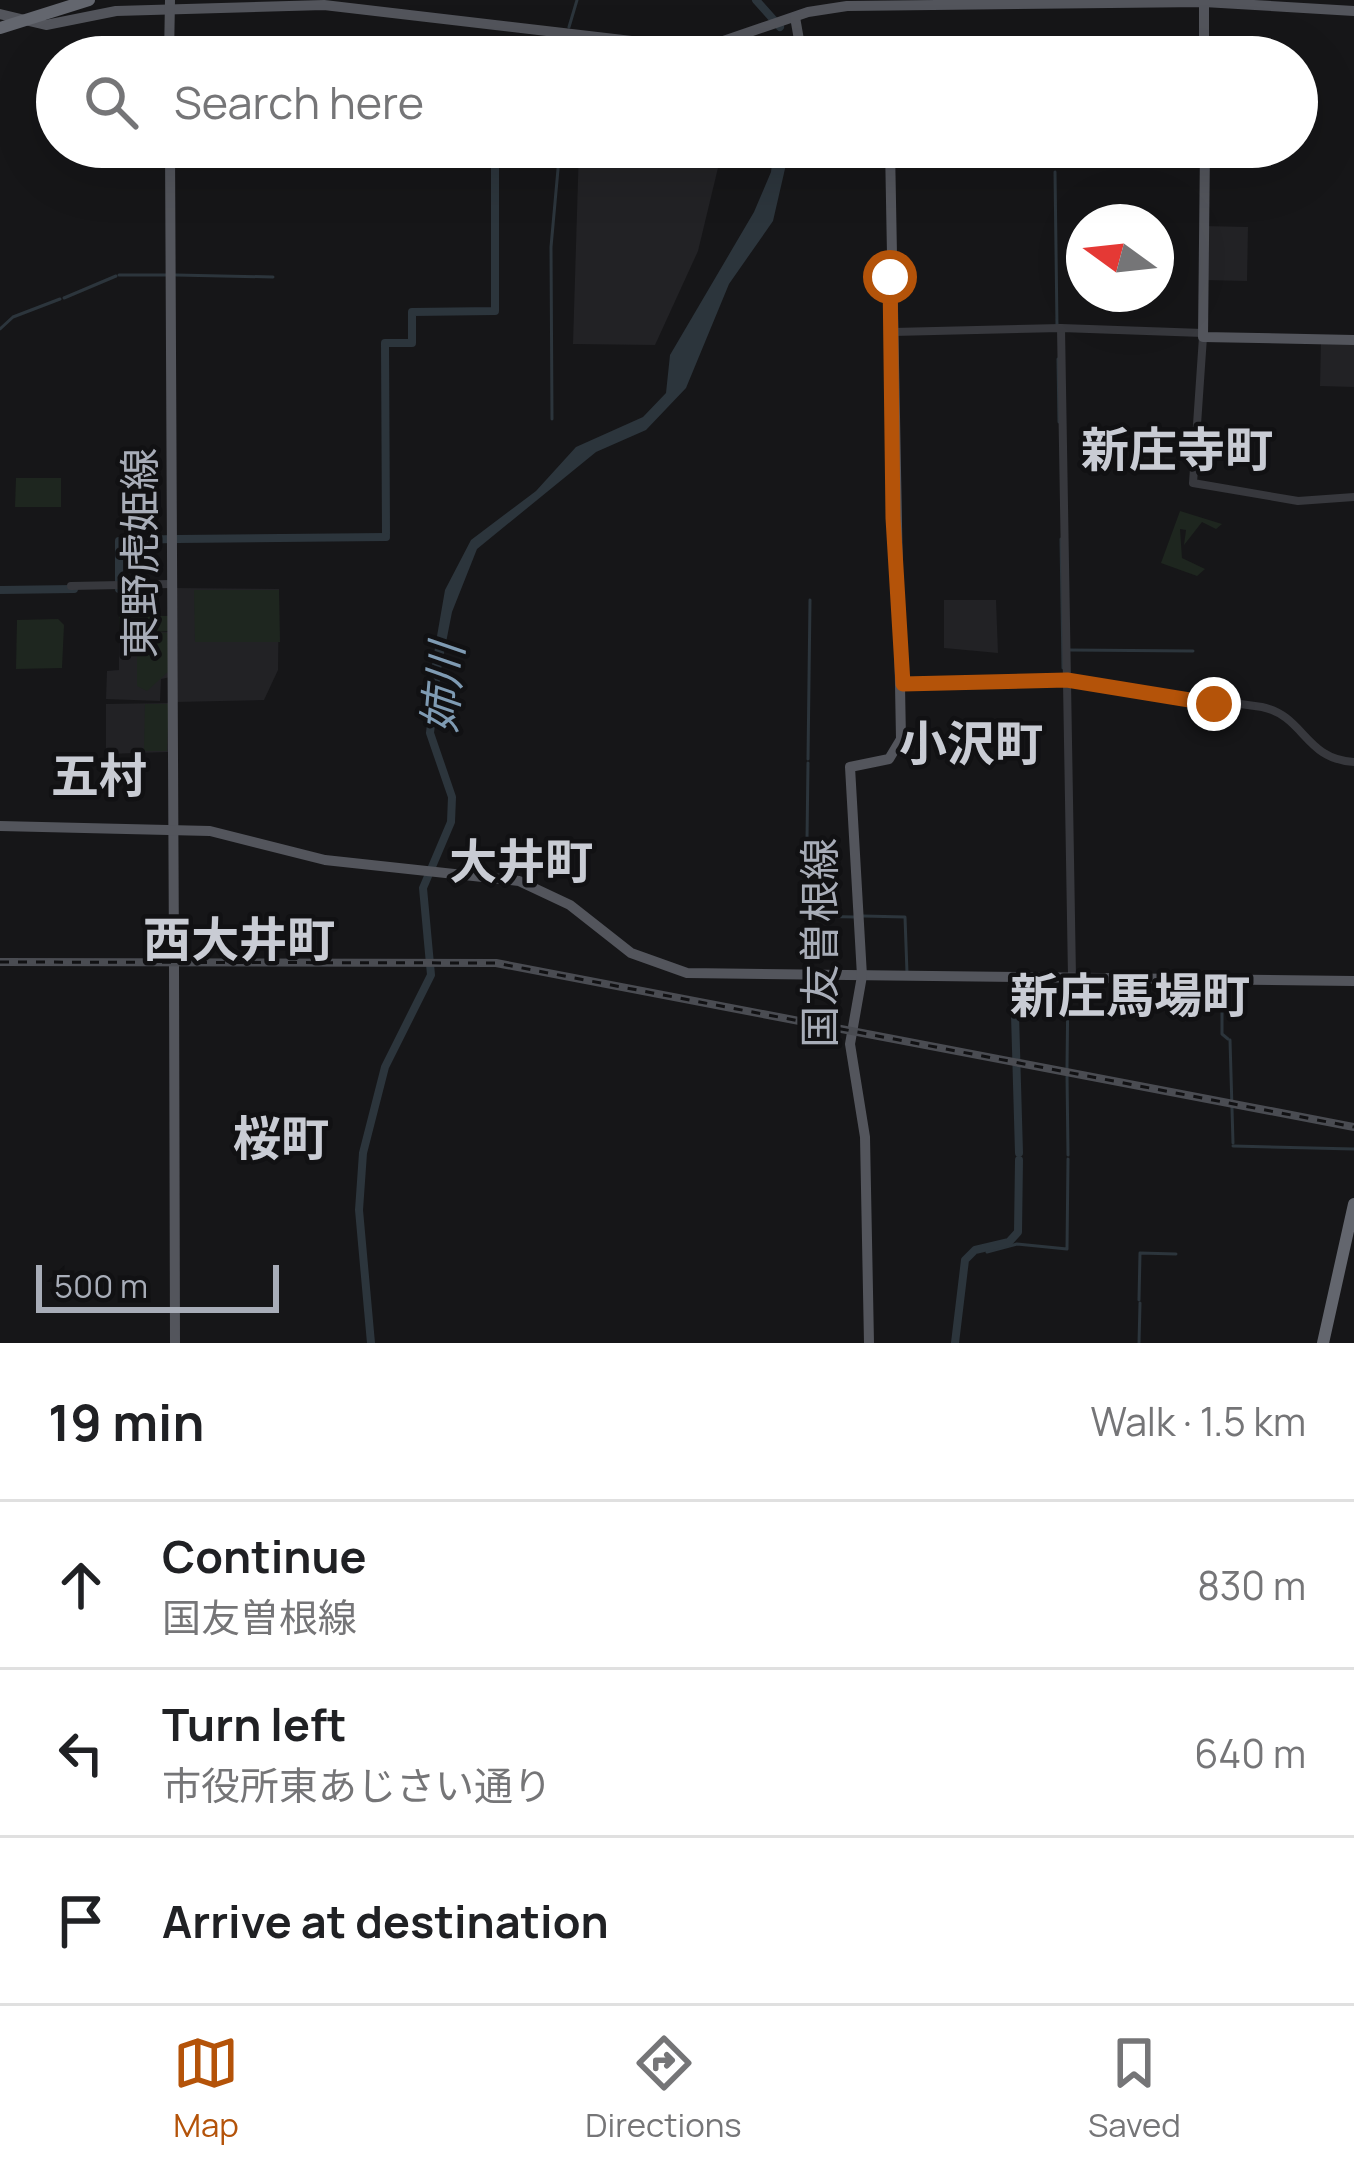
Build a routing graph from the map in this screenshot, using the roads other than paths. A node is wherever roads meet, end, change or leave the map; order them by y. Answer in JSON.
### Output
{"nodes":[{"id":1,"x":70,"y":0,"type":"edge"},
{"id":2,"x":89,"y":0,"type":"edge"},
{"id":3,"x":1039,"y":1,"type":"edge"},
{"id":4,"x":1204,"y":2,"type":"edge"},
{"id":5,"x":170,"y":6,"type":"edge"},
{"id":6,"x":1354,"y":11,"type":"edge"},
{"id":7,"x":28,"y":16,"type":"junction"},
{"id":8,"x":792,"y":18,"type":"junction"},
{"id":9,"x":3,"y":22,"type":"edge"},
{"id":10,"x":583,"y":36,"type":"edge"},
{"id":11,"x":745,"y":36,"type":"edge"},
{"id":12,"x":797,"y":36,"type":"edge"},
{"id":13,"x":1204,"y":36,"type":"edge"},
{"id":14,"x":170,"y":168,"type":"edge"},
{"id":15,"x":890,"y":168,"type":"edge"},
{"id":16,"x":1205,"y":168,"type":"edge"},
{"id":17,"x":1058,"y":328,"type":"junction"},
{"id":18,"x":892,"y":332,"type":"junction"},
{"id":19,"x":1203,"y":335,"type":"junction"},
{"id":20,"x":1354,"y":340,"type":"edge"},
{"id":21,"x":1354,"y":497,"type":"edge"},
{"id":22,"x":172,"y":584,"type":"junction"},
{"id":23,"x":71,"y":586,"type":"dead end"},
{"id":24,"x":1067,"y":680,"type":"junction"},
{"id":25,"x":903,"y":684,"type":"junction"},
{"id":26,"x":1354,"y":762,"type":"edge"},
{"id":27,"x":0,"y":826,"type":"edge"},
{"id":28,"x":173,"y":829,"type":"junction"},
{"id":29,"x":862,"y":976,"type":"junction"},
{"id":30,"x":1072,"y":977,"type":"junction"},
{"id":31,"x":1354,"y":982,"type":"edge"},
{"id":32,"x":1354,"y":1204,"type":"edge"},
{"id":33,"x":175,"y":1343,"type":"edge"},
{"id":34,"x":869,"y":1343,"type":"edge"},
{"id":35,"x":1323,"y":1343,"type":"edge"}],
"edges":[{"from":1,"to":7,"type":"highway"},
{"from":2,"to":7,"type":"highway"},
{"from":3,"to":4,"type":"main road"},
{"from":3,"to":8,"type":"main road"},
{"from":4,"to":6,"type":"main road"},
{"from":4,"to":13,"type":"main road"},
{"from":5,"to":9,"type":"main road"},
{"from":5,"to":10,"type":"main road"},
{"from":7,"to":9,"type":"highway"},
{"from":8,"to":11,"type":"main road"},
{"from":8,"to":12,"type":"main road"},
{"from":14,"to":22,"type":"main road","name":"東野虎姫線"},
{"from":15,"to":18,"type":"main road","name":"国友曽根線"},
{"from":16,"to":19,"type":"main road"},
{"from":17,"to":18,"type":"street"},
{"from":17,"to":19,"type":"street"},
{"from":17,"to":24,"type":"street"},
{"from":18,"to":25,"type":"main road","name":"国友曽根線"},
{"from":19,"to":20,"type":"main road"},
{"from":19,"to":21,"type":"street"},
{"from":22,"to":23,"type":"street"},
{"from":22,"to":28,"type":"main road","name":"東野虎姫線"},
{"from":24,"to":25,"type":"street"},
{"from":24,"to":26,"type":"street"},
{"from":24,"to":30,"type":"street"},
{"from":25,"to":29,"type":"main road","name":"国友曽根線"},
{"from":27,"to":28,"type":"main road"},
{"from":28,"to":29,"type":"main road"},
{"from":28,"to":33,"type":"main road","name":"東野虎姫線"},
{"from":29,"to":30,"type":"main road"},
{"from":29,"to":34,"type":"main road","name":"国友曽根線"},
{"from":30,"to":31,"type":"main road"},
{"from":32,"to":35,"type":"highway"}]}
